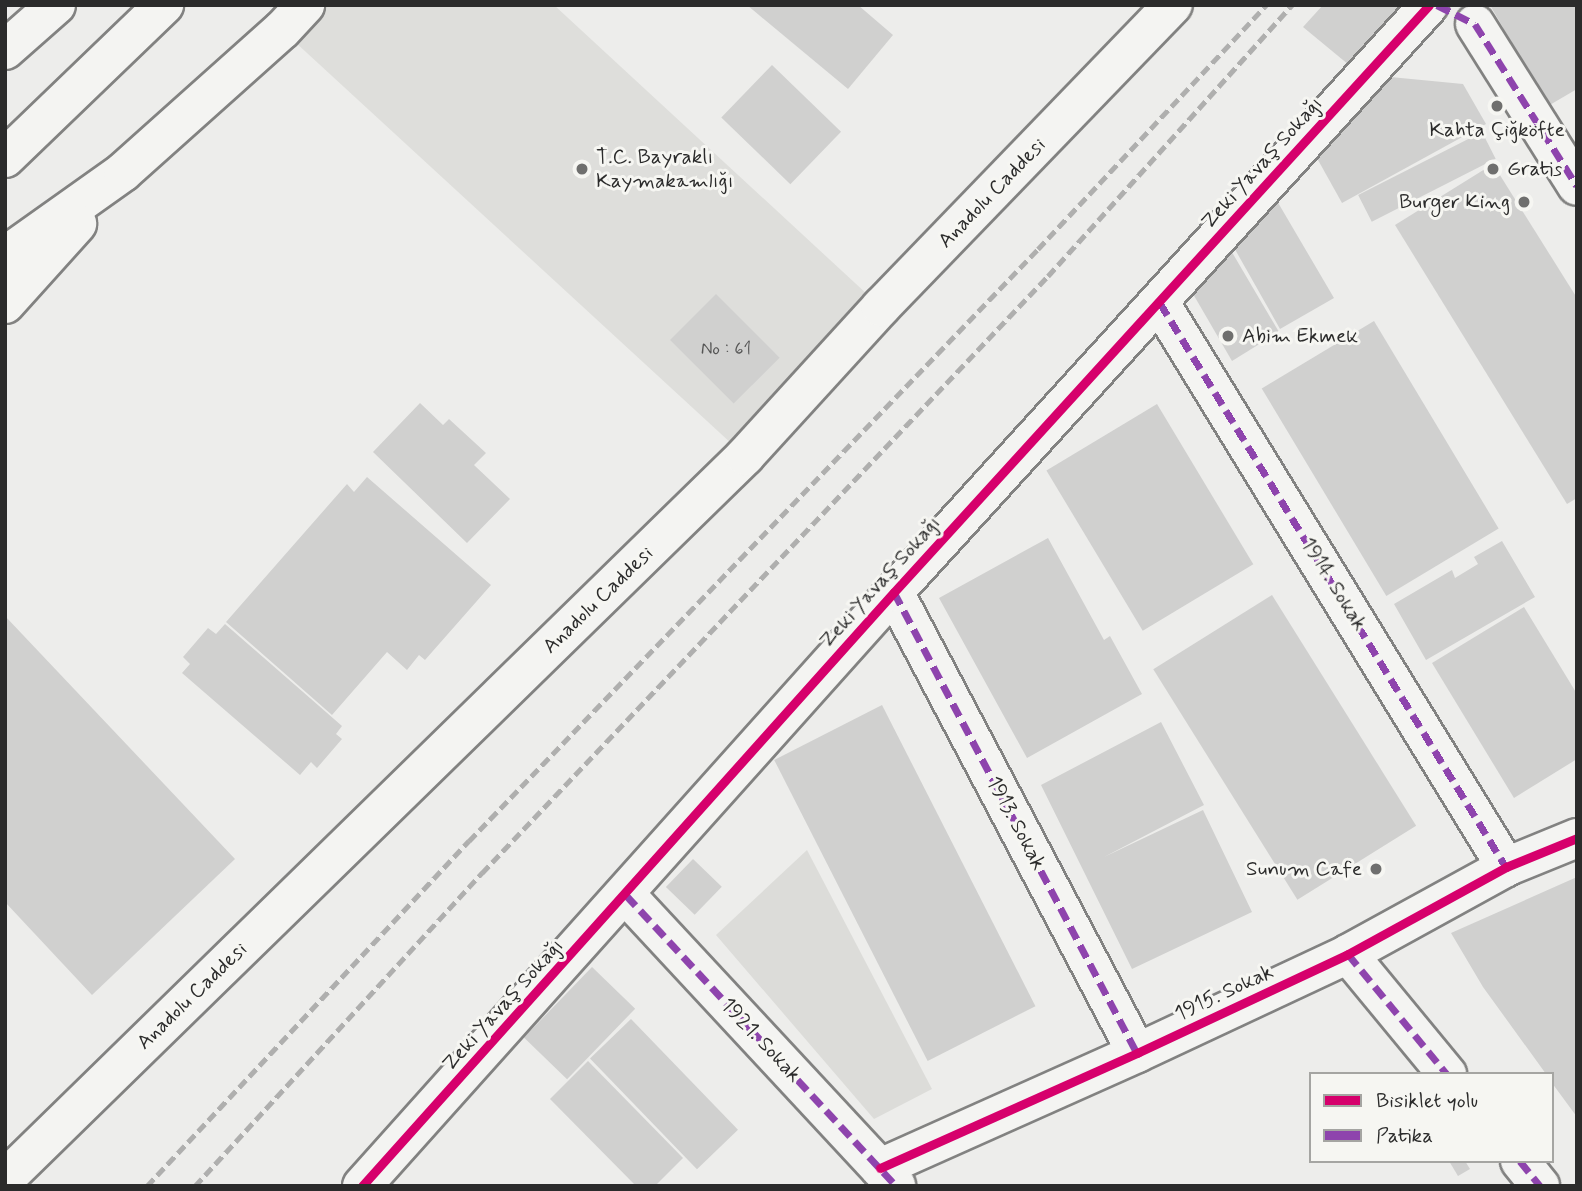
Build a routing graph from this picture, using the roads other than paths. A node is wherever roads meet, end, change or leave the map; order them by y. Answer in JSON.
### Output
{"nodes":[{"id":1,"x":56,"y":5,"type":"edge"},
{"id":2,"x":164,"y":5,"type":"edge"},
{"id":3,"x":305,"y":5,"type":"edge"},
{"id":4,"x":1174,"y":5,"type":"edge"},
{"id":5,"x":1429,"y":5,"type":"edge"},
{"id":6,"x":1475,"y":24,"type":"dead end"},
{"id":7,"x":5,"y":50,"type":"edge"},
{"id":8,"x":5,"y":158,"type":"edge"},
{"id":9,"x":123,"y":172,"type":"junction"},
{"id":10,"x":1577,"y":186,"type":"edge"},
{"id":11,"x":5,"y":256,"type":"edge"},
{"id":12,"x":1160,"y":303,"type":"junction"},
{"id":13,"x":5,"y":304,"type":"edge"},
{"id":14,"x":894,"y":592,"type":"junction"},
{"id":15,"x":1577,"y":838,"type":"edge"},
{"id":16,"x":1506,"y":867,"type":"junction"},
{"id":17,"x":626,"y":895,"type":"junction"},
{"id":18,"x":1348,"y":954,"type":"junction"},
{"id":19,"x":1137,"y":1054,"type":"junction"},
{"id":20,"x":1445,"y":1072,"type":"edge"},
{"id":21,"x":1522,"y":1163,"type":"edge"},
{"id":22,"x":888,"y":1177,"type":"edge"},
{"id":23,"x":5,"y":1179,"type":"edge"},
{"id":24,"x":362,"y":1186,"type":"edge"},
{"id":25,"x":1540,"y":1186,"type":"edge"}],
"edges":[{"from":1,"to":7,"type":"main road"},
{"from":2,"to":8,"type":"main road"},
{"from":3,"to":9,"type":"main road"},
{"from":4,"to":23,"type":"main road","name":"Anadolu Caddesi"},
{"from":5,"to":12,"type":"main road","name":"Zeki Yavaş Sokağı"},
{"from":6,"to":10,"type":"main road"},
{"from":9,"to":11,"type":"main road"},
{"from":9,"to":13,"type":"main road"},
{"from":12,"to":14,"type":"main road","name":"Zeki Yavaş Sokağı"},
{"from":12,"to":16,"type":"main road","name":"1914. Sokak"},
{"from":14,"to":17,"type":"main road","name":"Zeki Yavaş Sokağı"},
{"from":14,"to":19,"type":"main road","name":"1913. Sokak"},
{"from":15,"to":16,"type":"main road","name":"1915. Sokak"},
{"from":16,"to":18,"type":"main road","name":"1915. Sokak"},
{"from":17,"to":22,"type":"main road","name":"1921. Sokak"},
{"from":17,"to":24,"type":"main road","name":"Zeki Yavaş Sokağı"},
{"from":18,"to":19,"type":"main road","name":"1915. Sokak"},
{"from":18,"to":20,"type":"main road"},
{"from":19,"to":22,"type":"main road","name":"1915. Sokak"},
{"from":21,"to":25,"type":"main road"}]}
